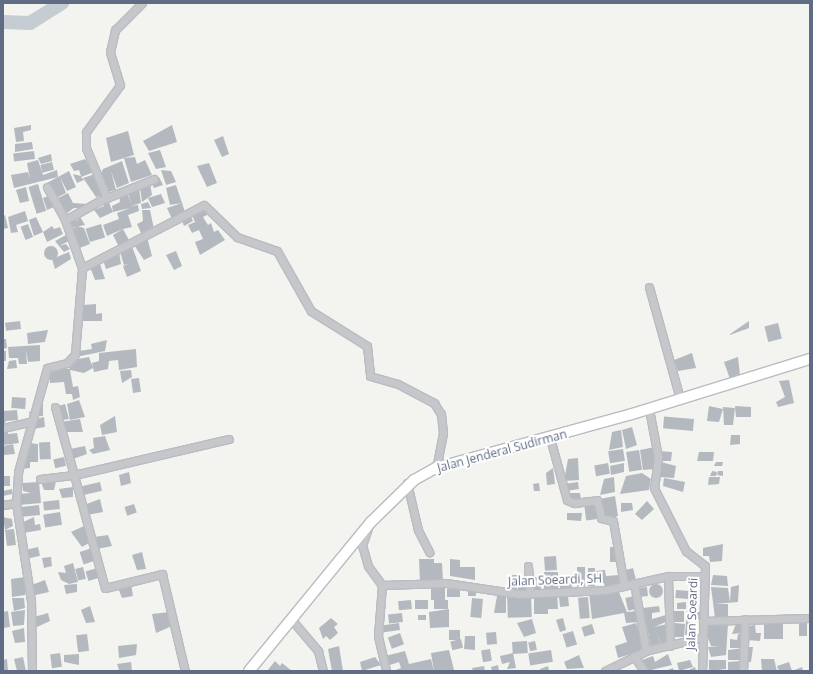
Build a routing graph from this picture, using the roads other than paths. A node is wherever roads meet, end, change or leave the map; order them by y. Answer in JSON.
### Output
{"nodes":[{"id":1,"x":142,"y":3,"type":"edge"},
{"id":2,"x":154,"y":179,"type":"dead end"},
{"id":3,"x":47,"y":187,"type":"dead end"},
{"id":4,"x":107,"y":198,"type":"junction"},
{"id":5,"x":65,"y":220,"type":"junction"},
{"id":6,"x":82,"y":268,"type":"junction"},
{"id":7,"x":649,"y":287,"type":"dead end"},
{"id":8,"x":810,"y":359,"type":"edge"},
{"id":9,"x":680,"y":399,"type":"junction"},
{"id":10,"x":55,"y":407,"type":"dead end"},
{"id":11,"x":649,"y":409,"type":"junction"},
{"id":12,"x":29,"y":422,"type":"junction"},
{"id":13,"x":3,"y":428,"type":"edge"},
{"id":14,"x":550,"y":438,"type":"junction"},
{"id":15,"x":229,"y":439,"type":"dead end"},
{"id":16,"x":436,"y":468,"type":"junction"},
{"id":17,"x":74,"y":475,"type":"junction"},
{"id":18,"x":40,"y":479,"type":"dead end"},
{"id":19,"x":407,"y":483,"type":"junction"},
{"id":20,"x":16,"y":503,"type":"junction"},
{"id":21,"x":3,"y":504,"type":"edge"},
{"id":22,"x":370,"y":522,"type":"junction"},
{"id":23,"x":429,"y":552,"type":"dead end"},
{"id":24,"x":528,"y":566,"type":"dead end"},
{"id":25,"x":668,"y":576,"type":"junction"},
{"id":26,"x":704,"y":576,"type":"junction"},
{"id":27,"x":634,"y":583,"type":"junction"},
{"id":28,"x":382,"y":585,"type":"junction"},
{"id":29,"x":624,"y":586,"type":"junction"},
{"id":30,"x":530,"y":593,"type":"junction"},
{"id":31,"x":809,"y":618,"type":"dead end"},
{"id":32,"x":291,"y":619,"type":"junction"},
{"id":33,"x":745,"y":619,"type":"junction"},
{"id":34,"x":704,"y":621,"type":"junction"},
{"id":35,"x":700,"y":638,"type":"junction"},
{"id":36,"x":670,"y":646,"type":"junction"},
{"id":37,"x":646,"y":651,"type":"junction"},
{"id":38,"x":634,"y":656,"type":"junction"},
{"id":39,"x":32,"y":671,"type":"edge"},
{"id":40,"x":185,"y":671,"type":"edge"},
{"id":41,"x":249,"y":671,"type":"edge"},
{"id":42,"x":323,"y":671,"type":"edge"},
{"id":43,"x":386,"y":671,"type":"edge"},
{"id":44,"x":605,"y":671,"type":"edge"},
{"id":45,"x":644,"y":671,"type":"edge"},
{"id":46,"x":702,"y":671,"type":"edge"},
{"id":47,"x":743,"y":671,"type":"edge"}],
"edges":[{"from":1,"to":4,"type":"street"},
{"from":2,"to":4,"type":"street"},
{"from":3,"to":5,"type":"street"},
{"from":4,"to":5,"type":"street"},
{"from":5,"to":6,"type":"street"},
{"from":6,"to":12,"type":"street"},
{"from":6,"to":16,"type":"street"},
{"from":7,"to":9,"type":"street"},
{"from":8,"to":9,"type":"main road","name":"Jalan Jenderal Sudirman"},
{"from":9,"to":11,"type":"main road","name":"Jalan Jenderal Sudirman"},
{"from":10,"to":17,"type":"street"},
{"from":11,"to":14,"type":"main road","name":"Jalan Jenderal Sudirman"},
{"from":11,"to":26,"type":"street","name":"Jalan Soeardi"},
{"from":12,"to":13,"type":"street"},
{"from":12,"to":20,"type":"street"},
{"from":14,"to":16,"type":"main road","name":"Jalan Jenderal Sudirman"},
{"from":14,"to":29,"type":"street"},
{"from":15,"to":17,"type":"street"},
{"from":16,"to":19,"type":"main road","name":"Jalan Jenderal Sudirman"},
{"from":17,"to":18,"type":"street"},
{"from":17,"to":40,"type":"street"},
{"from":19,"to":22,"type":"main road","name":"Jalan Jenderal Sudirman"},
{"from":19,"to":23,"type":"street"},
{"from":20,"to":21,"type":"street"},
{"from":20,"to":39,"type":"street"},
{"from":22,"to":28,"type":"street"},
{"from":22,"to":32,"type":"main road","name":"Jalan Jenderal Sudirman"},
{"from":24,"to":30,"type":"street"},
{"from":25,"to":26,"type":"street","name":"Jalan Soeardi, SH"},
{"from":25,"to":27,"type":"street","name":"Jalan Soeardi, SH"},
{"from":25,"to":36,"type":"street"},
{"from":26,"to":34,"type":"street","name":"Jalan Soeardi"},
{"from":27,"to":29,"type":"street","name":"Jalan Soeardi, SH"},
{"from":27,"to":37,"type":"street"},
{"from":28,"to":30,"type":"street","name":"Jalan Soeardi, SH"},
{"from":28,"to":43,"type":"street"},
{"from":29,"to":30,"type":"street","name":"Jalan Soeardi, SH"},
{"from":31,"to":33,"type":"street"},
{"from":32,"to":41,"type":"main road","name":"Jalan Jenderal Sudirman"},
{"from":32,"to":42,"type":"street"},
{"from":33,"to":34,"type":"street"},
{"from":33,"to":47,"type":"street"},
{"from":34,"to":35,"type":"street","name":"Jalan Soeardi"},
{"from":35,"to":36,"type":"street"},
{"from":35,"to":46,"type":"street","name":"Jalan Soeardi"},
{"from":36,"to":37,"type":"street"},
{"from":37,"to":38,"type":"street"},
{"from":38,"to":44,"type":"street"},
{"from":38,"to":45,"type":"street"}]}
